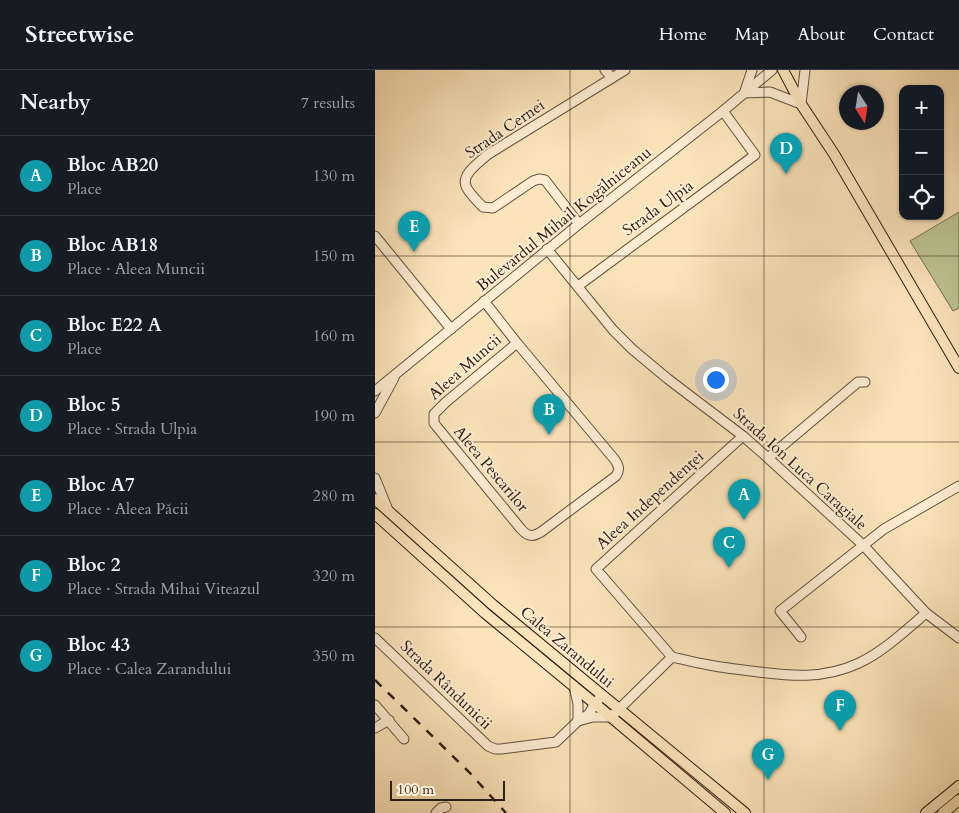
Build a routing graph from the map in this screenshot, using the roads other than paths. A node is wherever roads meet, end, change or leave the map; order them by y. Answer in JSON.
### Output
{"nodes":[{"id":1,"x":605,"y":70,"type":"edge"},
{"id":2,"x":625,"y":70,"type":"edge"},
{"id":3,"x":752,"y":70,"type":"edge"},
{"id":4,"x":772,"y":70,"type":"edge"},
{"id":5,"x":783,"y":70,"type":"edge"},
{"id":6,"x":805,"y":70,"type":"edge"},
{"id":7,"x":612,"y":78,"type":"junction"},
{"id":8,"x":745,"y":93,"type":"junction"},
{"id":9,"x":801,"y":104,"type":"junction"},
{"id":10,"x":723,"y":111,"type":"junction"},
{"id":11,"x":579,"y":224,"type":"junction"},
{"id":12,"x":375,"y":236,"type":"edge"},
{"id":13,"x":547,"y":249,"type":"junction"},
{"id":14,"x":578,"y":286,"type":"junction"},
{"id":15,"x":484,"y":301,"type":"junction"},
{"id":16,"x":451,"y":328,"type":"junction"},
{"id":17,"x":517,"y":343,"type":"junction"},
{"id":18,"x":959,"y":368,"type":"edge"},
{"id":19,"x":396,"y":373,"type":"junction"},
{"id":20,"x":865,"y":382,"type":"dead end"},
{"id":21,"x":375,"y":392,"type":"edge"},
{"id":22,"x":375,"y":413,"type":"edge"},
{"id":23,"x":434,"y":414,"type":"joint"},
{"id":24,"x":743,"y":436,"type":"junction"},
{"id":25,"x":768,"y":458,"type":"junction"},
{"id":26,"x":375,"y":478,"type":"edge"},
{"id":27,"x":959,"y":486,"type":"edge"},
{"id":28,"x":375,"y":499,"type":"edge"},
{"id":29,"x":389,"y":513,"type":"junction"},
{"id":30,"x":375,"y":514,"type":"edge"},
{"id":31,"x":534,"y":536,"type":"joint"},
{"id":32,"x":863,"y":545,"type":"junction"},
{"id":33,"x":926,"y":613,"type":"junction"},
{"id":34,"x":801,"y":637,"type":"dead end"},
{"id":35,"x":375,"y":638,"type":"edge"},
{"id":36,"x":959,"y":638,"type":"edge"},
{"id":37,"x":672,"y":657,"type":"junction"},
{"id":38,"x":574,"y":686,"type":"junction"},
{"id":39,"x":598,"y":699,"type":"junction"},
{"id":40,"x":375,"y":704,"type":"edge"},
{"id":41,"x":619,"y":709,"type":"junction"},
{"id":42,"x":611,"y":717,"type":"junction"},
{"id":43,"x":389,"y":720,"type":"junction"},
{"id":44,"x":578,"y":721,"type":"junction"},
{"id":45,"x":375,"y":728,"type":"edge"},
{"id":46,"x":405,"y":739,"type":"dead end"},
{"id":47,"x":959,"y":786,"type":"edge"},
{"id":48,"x":959,"y":800,"type":"edge"},
{"id":49,"x":446,"y":807,"type":"dead end"},
{"id":50,"x":436,"y":813,"type":"edge"},
{"id":51,"x":725,"y":813,"type":"edge"},
{"id":52,"x":745,"y":813,"type":"edge"},
{"id":53,"x":926,"y":813,"type":"edge"},
{"id":54,"x":943,"y":813,"type":"edge"}],
"edges":[{"from":1,"to":7,"type":"street"},
{"from":2,"to":7,"type":"street","name":"Strada Cernei"},
{"from":3,"to":8,"type":"street"},
{"from":4,"to":8,"type":"street","name":"Bulevardul Mihail Kogălniceanu"},
{"from":5,"to":9,"type":"main road"},
{"from":6,"to":9,"type":"street"},
{"from":7,"to":11,"type":"street","name":"Strada Cernei"},
{"from":8,"to":9,"type":"street"},
{"from":8,"to":10,"type":"street","name":"Bulevardul Mihail Kogălniceanu"},
{"from":9,"to":18,"type":"main road"},
{"from":10,"to":11,"type":"street","name":"Bulevardul Mihail Kogălniceanu"},
{"from":10,"to":14,"type":"street","name":"Strada Ulpia"},
{"from":11,"to":13,"type":"street","name":"Bulevardul Mihail Kogălniceanu"},
{"from":12,"to":16,"type":"street"},
{"from":13,"to":14,"type":"street","name":"Strada Ion Luca Caragiale"},
{"from":13,"to":15,"type":"street","name":"Bulevardul Mihail Kogălniceanu"},
{"from":14,"to":24,"type":"street","name":"Strada Ion Luca Caragiale"},
{"from":15,"to":16,"type":"street","name":"Bulevardul Mihail Kogălniceanu"},
{"from":15,"to":17,"type":"street","name":"Aleea Muncii"},
{"from":16,"to":19,"type":"street","name":"Bulevardul Mihail Kogălniceanu"},
{"from":17,"to":23,"type":"street","name":"Aleea Muncii"},
{"from":17,"to":31,"type":"street","name":"Aleea Muncii"},
{"from":19,"to":21,"type":"street","name":"Bulevardul Mihail Kogălniceanu"},
{"from":19,"to":22,"type":"street"},
{"from":20,"to":25,"type":"street"},
{"from":23,"to":31,"type":"street","name":"Aleea Pescarilor"},
{"from":24,"to":25,"type":"street","name":"Strada Ion Luca Caragiale"},
{"from":24,"to":37,"type":"street","name":"Aleea Independenței"},
{"from":25,"to":32,"type":"street","name":"Strada Ion Luca Caragiale"},
{"from":26,"to":29,"type":"street"},
{"from":27,"to":32,"type":"street"},
{"from":28,"to":29,"type":"main road","name":"Calea Zarandului"},
{"from":29,"to":39,"type":"main road","name":"Calea Zarandului"},
{"from":30,"to":38,"type":"main road","name":"Calea Zarandului"},
{"from":32,"to":33,"type":"street","name":"Strada Ion Luca Caragiale"},
{"from":32,"to":34,"type":"street","name":"Strada Ion Luca Caragiale"},
{"from":33,"to":36,"type":"street","name":"Strada Ion Luca Caragiale"},
{"from":33,"to":37,"type":"street"},
{"from":35,"to":44,"type":"street","name":"Strada Rândunicii"},
{"from":37,"to":41,"type":"street"},
{"from":38,"to":39,"type":"main road","name":"Calea Zarandului"},
{"from":38,"to":44,"type":"street"},
{"from":39,"to":41,"type":"main road","name":"Calea Zarandului"},
{"from":39,"to":42,"type":"main road","name":"Calea Zarandului"},
{"from":39,"to":44,"type":"street"},
{"from":40,"to":43,"type":"street"},
{"from":41,"to":42,"type":"street"},
{"from":41,"to":52,"type":"main road","name":"Calea Zarandului"},
{"from":42,"to":44,"type":"street"},
{"from":42,"to":51,"type":"main road","name":"Calea Zarandului"},
{"from":43,"to":45,"type":"street"},
{"from":43,"to":46,"type":"street"},
{"from":47,"to":53,"type":"main road"},
{"from":48,"to":54,"type":"main road"},
{"from":49,"to":50,"type":"street"}]}
